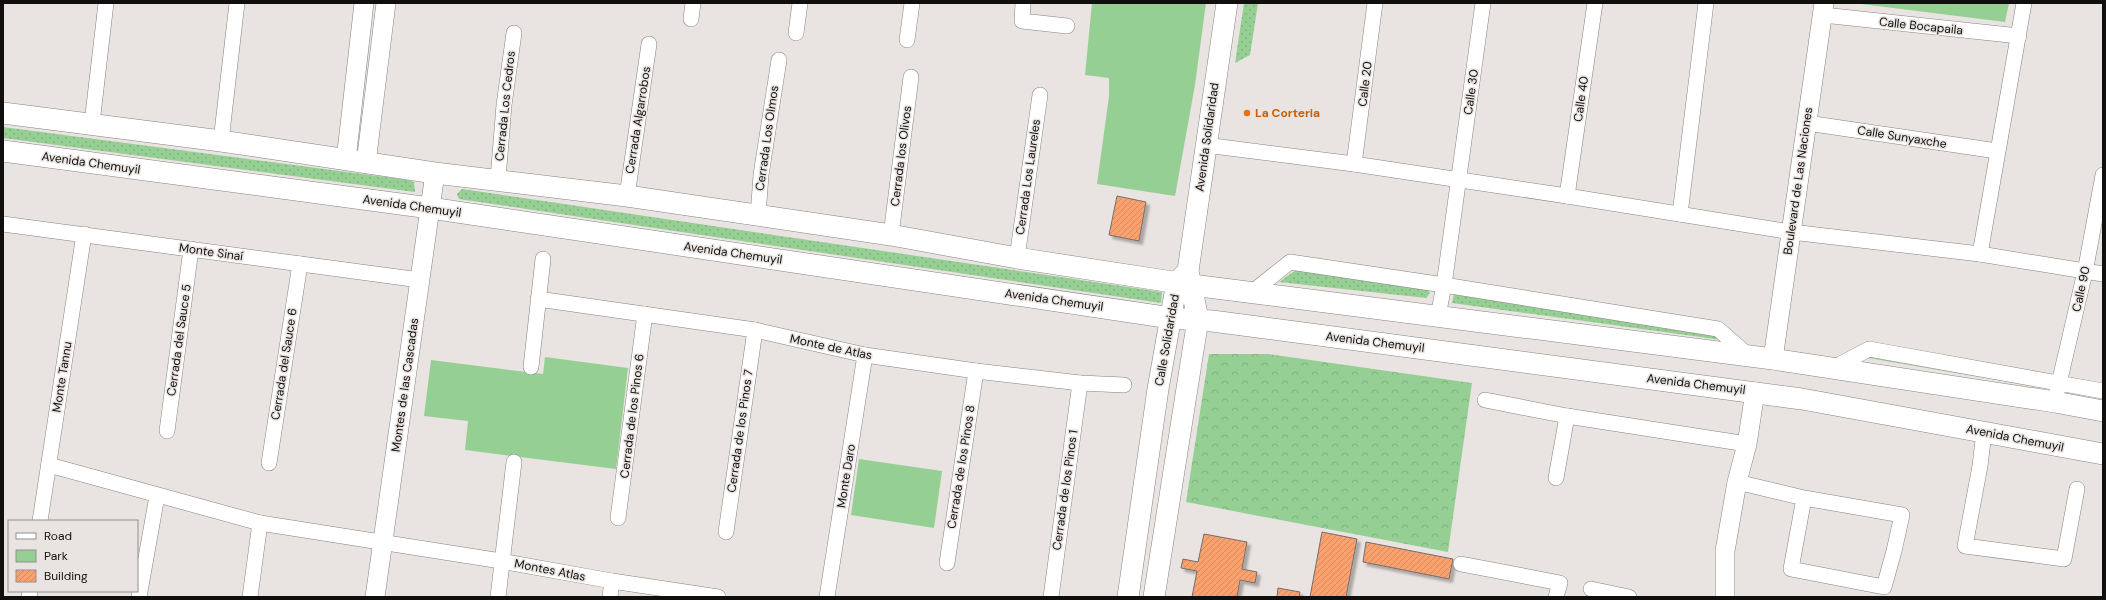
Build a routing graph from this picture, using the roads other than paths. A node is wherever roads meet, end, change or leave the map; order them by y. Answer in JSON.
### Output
{"nodes":[{"id":1,"x":106,"y":3,"type":"edge"},
{"id":2,"x":237,"y":3,"type":"edge"},
{"id":3,"x":364,"y":3,"type":"edge"},
{"id":4,"x":386,"y":3,"type":"edge"},
{"id":5,"x":693,"y":3,"type":"edge"},
{"id":6,"x":800,"y":3,"type":"edge"},
{"id":7,"x":912,"y":3,"type":"edge"},
{"id":8,"x":1023,"y":3,"type":"edge"},
{"id":9,"x":1227,"y":3,"type":"edge"},
{"id":10,"x":1375,"y":3,"type":"edge"},
{"id":11,"x":1483,"y":3,"type":"edge"},
{"id":12,"x":1595,"y":3,"type":"edge"},
{"id":13,"x":1706,"y":3,"type":"edge"},
{"id":14,"x":2024,"y":3,"type":"edge"},
{"id":15,"x":1823,"y":9,"type":"edge"},
{"id":16,"x":691,"y":19,"type":"dead end"},
{"id":17,"x":1067,"y":26,"type":"dead end"},
{"id":18,"x":514,"y":33,"type":"dead end"},
{"id":19,"x":796,"y":33,"type":"dead end"},
{"id":20,"x":2019,"y":36,"type":"junction"},
{"id":21,"x":907,"y":40,"type":"dead end"},
{"id":22,"x":649,"y":44,"type":"dead end"},
{"id":23,"x":779,"y":60,"type":"dead end"},
{"id":24,"x":911,"y":77,"type":"dead end"},
{"id":25,"x":1040,"y":95,"type":"dead end"},
{"id":26,"x":3,"y":113,"type":"edge"},
{"id":27,"x":1807,"y":123,"type":"junction"},
{"id":28,"x":92,"y":124,"type":"junction"},
{"id":29,"x":221,"y":141,"type":"junction"},
{"id":30,"x":1205,"y":145,"type":"junction"},
{"id":31,"x":3,"y":151,"type":"edge"},
{"id":32,"x":1997,"y":151,"type":"junction"},
{"id":33,"x":346,"y":160,"type":"junction"},
{"id":34,"x":366,"y":163,"type":"junction"},
{"id":35,"x":1354,"y":164,"type":"junction"},
{"id":36,"x":435,"y":173,"type":"junction"},
{"id":37,"x":2103,"y":175,"type":"edge"},
{"id":38,"x":498,"y":179,"type":"junction"},
{"id":39,"x":1458,"y":180,"type":"junction"},
{"id":40,"x":627,"y":196,"type":"junction"},
{"id":41,"x":1567,"y":196,"type":"junction"},
{"id":42,"x":430,"y":208,"type":"junction"},
{"id":43,"x":1680,"y":214,"type":"junction"},
{"id":44,"x":758,"y":216,"type":"junction"},
{"id":45,"x":3,"y":224,"type":"edge"},
{"id":46,"x":1791,"y":232,"type":"junction"},
{"id":47,"x":84,"y":234,"type":"junction"},
{"id":48,"x":892,"y":236,"type":"junction"},
{"id":49,"x":191,"y":249,"type":"junction"},
{"id":50,"x":1980,"y":254,"type":"junction"},
{"id":51,"x":1017,"y":258,"type":"junction"},
{"id":52,"x":543,"y":259,"type":"dead end"},
{"id":53,"x":300,"y":264,"type":"junction"},
{"id":54,"x":2085,"y":272,"type":"junction"},
{"id":55,"x":2103,"y":274,"type":"edge"},
{"id":56,"x":1185,"y":279,"type":"junction"},
{"id":57,"x":420,"y":280,"type":"junction"},
{"id":58,"x":1444,"y":285,"type":"junction"},
{"id":59,"x":1251,"y":293,"type":"junction"},
{"id":60,"x":538,"y":299,"type":"junction"},
{"id":61,"x":645,"y":314,"type":"junction"},
{"id":62,"x":1438,"y":316,"type":"junction"},
{"id":63,"x":1171,"y":318,"type":"junction"},
{"id":64,"x":1198,"y":319,"type":"junction"},
{"id":65,"x":755,"y":330,"type":"junction"},
{"id":66,"x":865,"y":355,"type":"junction"},
{"id":67,"x":1749,"y":356,"type":"junction"},
{"id":68,"x":1772,"y":360,"type":"junction"},
{"id":69,"x":532,"y":366,"type":"dead end"},
{"id":70,"x":976,"y":370,"type":"junction"},
{"id":71,"x":1080,"y":382,"type":"junction"},
{"id":72,"x":1124,"y":385,"type":"dead end"},
{"id":73,"x":2103,"y":391,"type":"edge"},
{"id":74,"x":1755,"y":392,"type":"junction"},
{"id":75,"x":2057,"y":392,"type":"junction"},
{"id":76,"x":1485,"y":400,"type":"dead end"},
{"id":77,"x":2103,"y":411,"type":"edge"},
{"id":78,"x":1567,"y":416,"type":"junction"},
{"id":79,"x":167,"y":431,"type":"dead end"},
{"id":80,"x":1984,"y":432,"type":"junction"},
{"id":81,"x":1747,"y":444,"type":"junction"},
{"id":82,"x":2103,"y":454,"type":"edge"},
{"id":83,"x":514,"y":462,"type":"dead end"},
{"id":84,"x":269,"y":463,"type":"dead end"},
{"id":85,"x":49,"y":466,"type":"junction"},
{"id":86,"x":1556,"y":478,"type":"dead end"},
{"id":87,"x":1736,"y":482,"type":"junction"},
{"id":88,"x":2077,"y":490,"type":"dead end"},
{"id":89,"x":157,"y":496,"type":"junction"},
{"id":90,"x":1804,"y":498,"type":"junction"},
{"id":91,"x":618,"y":518,"type":"dead end"},
{"id":92,"x":40,"y":520,"type":"edge"},
{"id":93,"x":260,"y":523,"type":"junction"},
{"id":94,"x":726,"y":532,"type":"dead end"},
{"id":95,"x":382,"y":543,"type":"junction"},
{"id":96,"x":501,"y":560,"type":"junction"},
{"id":97,"x":947,"y":563,"type":"dead end"},
{"id":98,"x":1461,"y":564,"type":"dead end"},
{"id":99,"x":612,"y":581,"type":"junction"},
{"id":100,"x":1591,"y":589,"type":"dead end"},
{"id":101,"x":1558,"y":590,"type":"edge"},
{"id":102,"x":140,"y":597,"type":"edge"},
{"id":103,"x":250,"y":597,"type":"edge"},
{"id":104,"x":375,"y":597,"type":"edge"},
{"id":105,"x":498,"y":597,"type":"edge"},
{"id":106,"x":610,"y":597,"type":"edge"},
{"id":107,"x":718,"y":597,"type":"edge"},
{"id":108,"x":827,"y":597,"type":"edge"},
{"id":109,"x":1051,"y":597,"type":"edge"},
{"id":110,"x":1128,"y":597,"type":"edge"},
{"id":111,"x":1154,"y":597,"type":"edge"},
{"id":112,"x":1629,"y":597,"type":"edge"},
{"id":113,"x":1725,"y":597,"type":"edge"}],
"edges":[{"from":1,"to":28,"type":"street"},
{"from":2,"to":29,"type":"street"},
{"from":3,"to":33,"type":"street"},
{"from":4,"to":34,"type":"street"},
{"from":5,"to":16,"type":"street"},
{"from":6,"to":19,"type":"street"},
{"from":7,"to":21,"type":"street"},
{"from":8,"to":17,"type":"street"},
{"from":9,"to":30,"type":"main road","name":"Avenida Solidaridad"},
{"from":10,"to":35,"type":"street","name":"Calle 20"},
{"from":11,"to":39,"type":"street","name":"Calle 30"},
{"from":12,"to":41,"type":"street","name":"Calle 40"},
{"from":13,"to":43,"type":"street"},
{"from":14,"to":20,"type":"street"},
{"from":15,"to":20,"type":"street","name":"Calle Bocapaila"},
{"from":15,"to":27,"type":"street","name":"Boulevard de Las Naciones"},
{"from":18,"to":38,"type":"street","name":"Cerrada Los Cedros"},
{"from":20,"to":32,"type":"street"},
{"from":22,"to":40,"type":"street","name":"Cerrada Algarrobos"},
{"from":23,"to":44,"type":"street","name":"Cerrada Los Olmos"},
{"from":24,"to":48,"type":"street","name":"Cerrada los Olivos"},
{"from":25,"to":51,"type":"street","name":"Cerrada Los Laureles"},
{"from":26,"to":28,"type":"main road"},
{"from":27,"to":32,"type":"street","name":"Calle Sunyaxche"},
{"from":27,"to":46,"type":"street","name":"Boulevard de Las Naciones"},
{"from":28,"to":29,"type":"main road"},
{"from":29,"to":33,"type":"main road"},
{"from":30,"to":35,"type":"street"},
{"from":30,"to":56,"type":"main road","name":"Avenida Solidaridad"},
{"from":31,"to":42,"type":"main road","name":"Avenida Chemuyil"},
{"from":32,"to":50,"type":"street"},
{"from":33,"to":34,"type":"main road"},
{"from":34,"to":36,"type":"main road"},
{"from":35,"to":39,"type":"street"},
{"from":36,"to":38,"type":"main road"},
{"from":36,"to":42,"type":"street","name":"Montes de las Cascadas"},
{"from":37,"to":54,"type":"street","name":"Calle 90"},
{"from":38,"to":40,"type":"main road"},
{"from":39,"to":41,"type":"street"},
{"from":39,"to":58,"type":"street","name":"Calle 30"},
{"from":40,"to":44,"type":"main road"},
{"from":41,"to":43,"type":"street"},
{"from":42,"to":57,"type":"street","name":"Montes de las Cascadas"},
{"from":42,"to":63,"type":"main road","name":"Avenida Chemuyil"},
{"from":43,"to":46,"type":"street"},
{"from":44,"to":48,"type":"main road"},
{"from":45,"to":47,"type":"street","name":"Monte Sinaí"},
{"from":46,"to":50,"type":"street"},
{"from":46,"to":68,"type":"street","name":"Boulevard de Las Naciones"},
{"from":47,"to":49,"type":"street","name":"Monte Sinaí"},
{"from":47,"to":85,"type":"street","name":"Monte Tannu"},
{"from":48,"to":51,"type":"main road"},
{"from":49,"to":53,"type":"street","name":"Monte Sinaí"},
{"from":49,"to":79,"type":"street","name":"Cerrada del Sauce 5"},
{"from":50,"to":54,"type":"street"},
{"from":51,"to":56,"type":"main road"},
{"from":52,"to":60,"type":"street"},
{"from":53,"to":57,"type":"street","name":"Monte Sinaí"},
{"from":53,"to":84,"type":"street","name":"Cerrada del Sauce 6"},
{"from":54,"to":55,"type":"street"},
{"from":54,"to":75,"type":"street","name":"Calle 90"},
{"from":56,"to":59,"type":"main road"},
{"from":56,"to":63,"type":"main road","name":"Calle Solidaridad"},
{"from":56,"to":64,"type":"main road","name":"Calle Solidaridad"},
{"from":57,"to":95,"type":"street","name":"Montes de las Cascadas"},
{"from":58,"to":59,"type":"street"},
{"from":58,"to":62,"type":"street","name":"Calle 30"},
{"from":58,"to":67,"type":"street"},
{"from":59,"to":62,"type":"main road"},
{"from":60,"to":61,"type":"street","name":"Monte de Atlas"},
{"from":60,"to":69,"type":"street"},
{"from":61,"to":65,"type":"street","name":"Monte de Atlas"},
{"from":61,"to":91,"type":"street","name":"Cerrada de los Pinos 6"},
{"from":62,"to":67,"type":"main road"},
{"from":63,"to":64,"type":"main road","name":"Avenida Chemuyil"},
{"from":63,"to":110,"type":"main road","name":"Calle Solidaridad"},
{"from":64,"to":74,"type":"main road","name":"Avenida Chemuyil"},
{"from":64,"to":111,"type":"main road","name":"Calle Solidaridad"},
{"from":65,"to":66,"type":"street","name":"Monte de Atlas"},
{"from":65,"to":94,"type":"street","name":"Cerrada de los Pinos 7"},
{"from":66,"to":70,"type":"street","name":"Monte de Atlas"},
{"from":66,"to":108,"type":"street","name":"Monte Daro"},
{"from":67,"to":68,"type":"main road"},
{"from":68,"to":75,"type":"main road"},
{"from":70,"to":71,"type":"street","name":"Monte de Atlas"},
{"from":70,"to":97,"type":"street","name":"Cerrada de los Pinos 8"},
{"from":71,"to":72,"type":"street","name":"Monte de Atlas"},
{"from":71,"to":109,"type":"street","name":"Cerrada de los Pinos 1"},
{"from":73,"to":75,"type":"street"},
{"from":74,"to":80,"type":"main road","name":"Avenida Chemuyil"},
{"from":74,"to":81,"type":"street"},
{"from":75,"to":77,"type":"main road"},
{"from":76,"to":78,"type":"street"},
{"from":78,"to":81,"type":"street"},
{"from":78,"to":86,"type":"street"},
{"from":80,"to":82,"type":"main road","name":"Avenida Chemuyil"},
{"from":80,"to":88,"type":"street"},
{"from":81,"to":87,"type":"street"},
{"from":83,"to":96,"type":"street"},
{"from":85,"to":89,"type":"street"},
{"from":85,"to":92,"type":"street","name":"Monte Tannu"},
{"from":87,"to":90,"type":"street"},
{"from":87,"to":113,"type":"street"},
{"from":89,"to":93,"type":"street"},
{"from":89,"to":102,"type":"street"},
{"from":90,"to":90,"type":"street"},
{"from":93,"to":95,"type":"street"},
{"from":93,"to":103,"type":"street"},
{"from":95,"to":96,"type":"street","name":"Montes Atlas"},
{"from":95,"to":104,"type":"street","name":"Montes de las Cascadas"},
{"from":96,"to":99,"type":"street","name":"Montes Atlas"},
{"from":96,"to":105,"type":"street"},
{"from":98,"to":101,"type":"street"},
{"from":99,"to":106,"type":"street"},
{"from":99,"to":107,"type":"street","name":"Montes Atlas"},
{"from":100,"to":112,"type":"street"}]}
